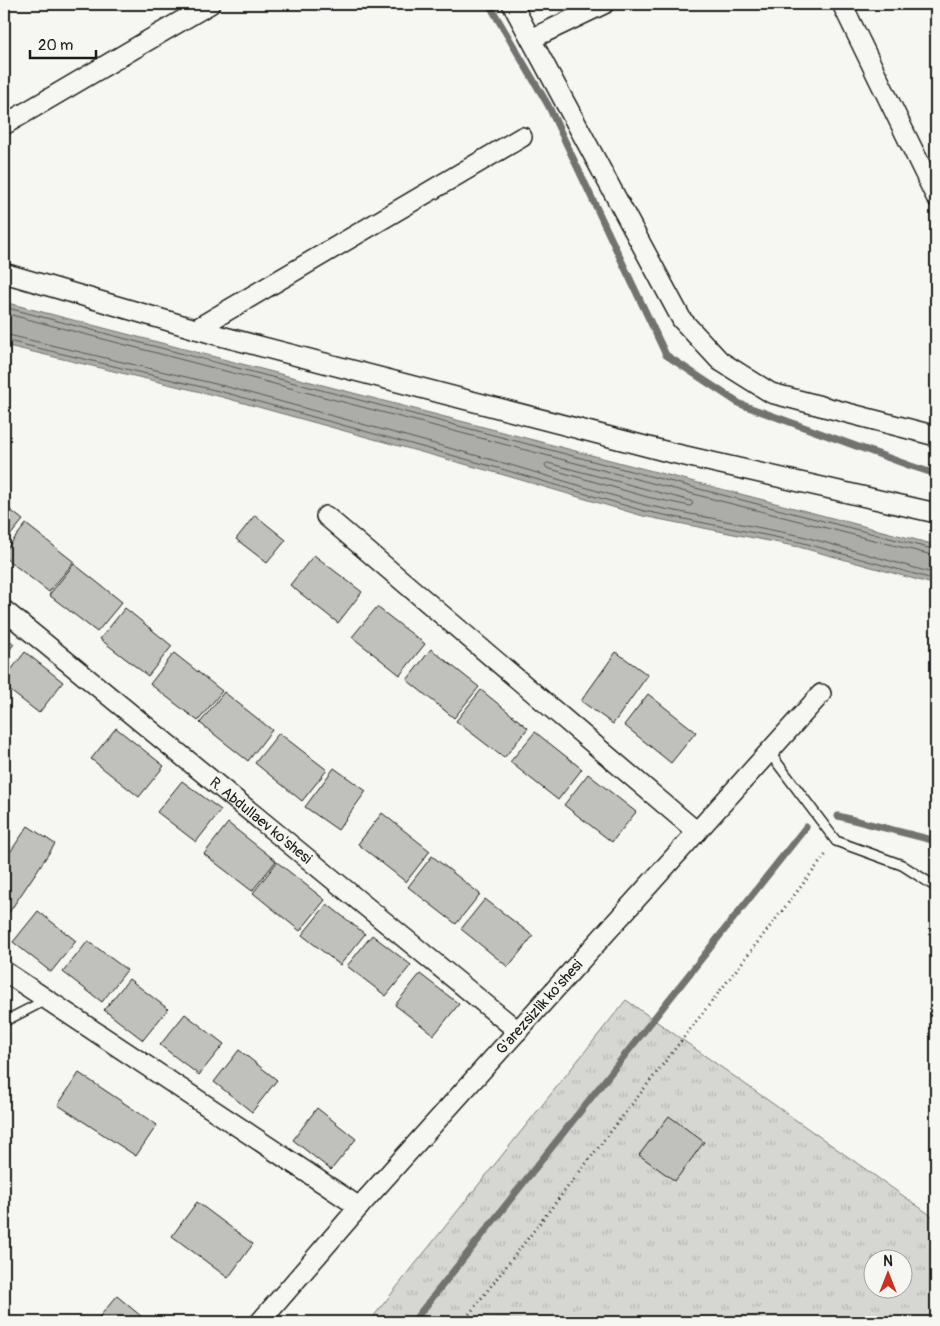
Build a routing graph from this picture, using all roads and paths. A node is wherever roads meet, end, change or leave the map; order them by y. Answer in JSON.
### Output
{"nodes":[{"id":1,"x":210,"y":4,"type":"edge"},
{"id":2,"x":512,"y":4,"type":"edge"},
{"id":3,"x":604,"y":4,"type":"edge"},
{"id":4,"x":842,"y":4,"type":"edge"},
{"id":5,"x":531,"y":39,"type":"junction"},
{"id":6,"x":4,"y":125,"type":"edge"},
{"id":7,"x":522,"y":137,"type":"dead end"},
{"id":8,"x":936,"y":197,"type":"edge"},
{"id":9,"x":4,"y":273,"type":"edge"},
{"id":10,"x":196,"y":329,"type":"junction"},
{"id":11,"x":936,"y":436,"type":"edge"},
{"id":12,"x":936,"y":513,"type":"edge"},
{"id":13,"x":326,"y":516,"type":"dead end"},
{"id":14,"x":4,"y":610,"type":"edge"},
{"id":15,"x":821,"y":694,"type":"dead end"},
{"id":16,"x":769,"y":752,"type":"junction"},
{"id":17,"x":697,"y":832,"type":"junction"},
{"id":18,"x":836,"y":841,"type":"junction"},
{"id":19,"x":936,"y":887,"type":"edge"},
{"id":20,"x":4,"y":971,"type":"edge"},
{"id":21,"x":46,"y":999,"type":"junction"},
{"id":22,"x":4,"y":1021,"type":"edge"},
{"id":23,"x":518,"y":1031,"type":"junction"},
{"id":24,"x":359,"y":1207,"type":"junction"},
{"id":25,"x":260,"y":1322,"type":"edge"},
{"id":26,"x":463,"y":1322,"type":"edge"}],
"edges":[{"from":1,"to":6,"type":"street"},
{"from":2,"to":5,"type":"street"},
{"from":3,"to":5,"type":"street"},
{"from":4,"to":8,"type":"street"},
{"from":5,"to":11,"type":"street"},
{"from":7,"to":10,"type":"street"},
{"from":9,"to":10,"type":"street"},
{"from":10,"to":12,"type":"street"},
{"from":13,"to":17,"type":"street"},
{"from":14,"to":23,"type":"street","name":"R. Abdullaev ko'shesi"},
{"from":15,"to":16,"type":"street","name":"G'arezsizlik ko'shesi"},
{"from":16,"to":17,"type":"street","name":"G'arezsizlik ko'shesi"},
{"from":16,"to":18,"type":"lane"},
{"from":17,"to":23,"type":"street","name":"G'arezsizlik ko'shesi"},
{"from":18,"to":19,"type":"lane"},
{"from":18,"to":26,"type":"path"},
{"from":20,"to":21,"type":"street"},
{"from":21,"to":22,"type":"lane"},
{"from":21,"to":24,"type":"street"},
{"from":23,"to":24,"type":"street","name":"G'arezsizlik ko'shesi"},
{"from":24,"to":25,"type":"street","name":"G'arezsizlik ko'shesi"}]}
